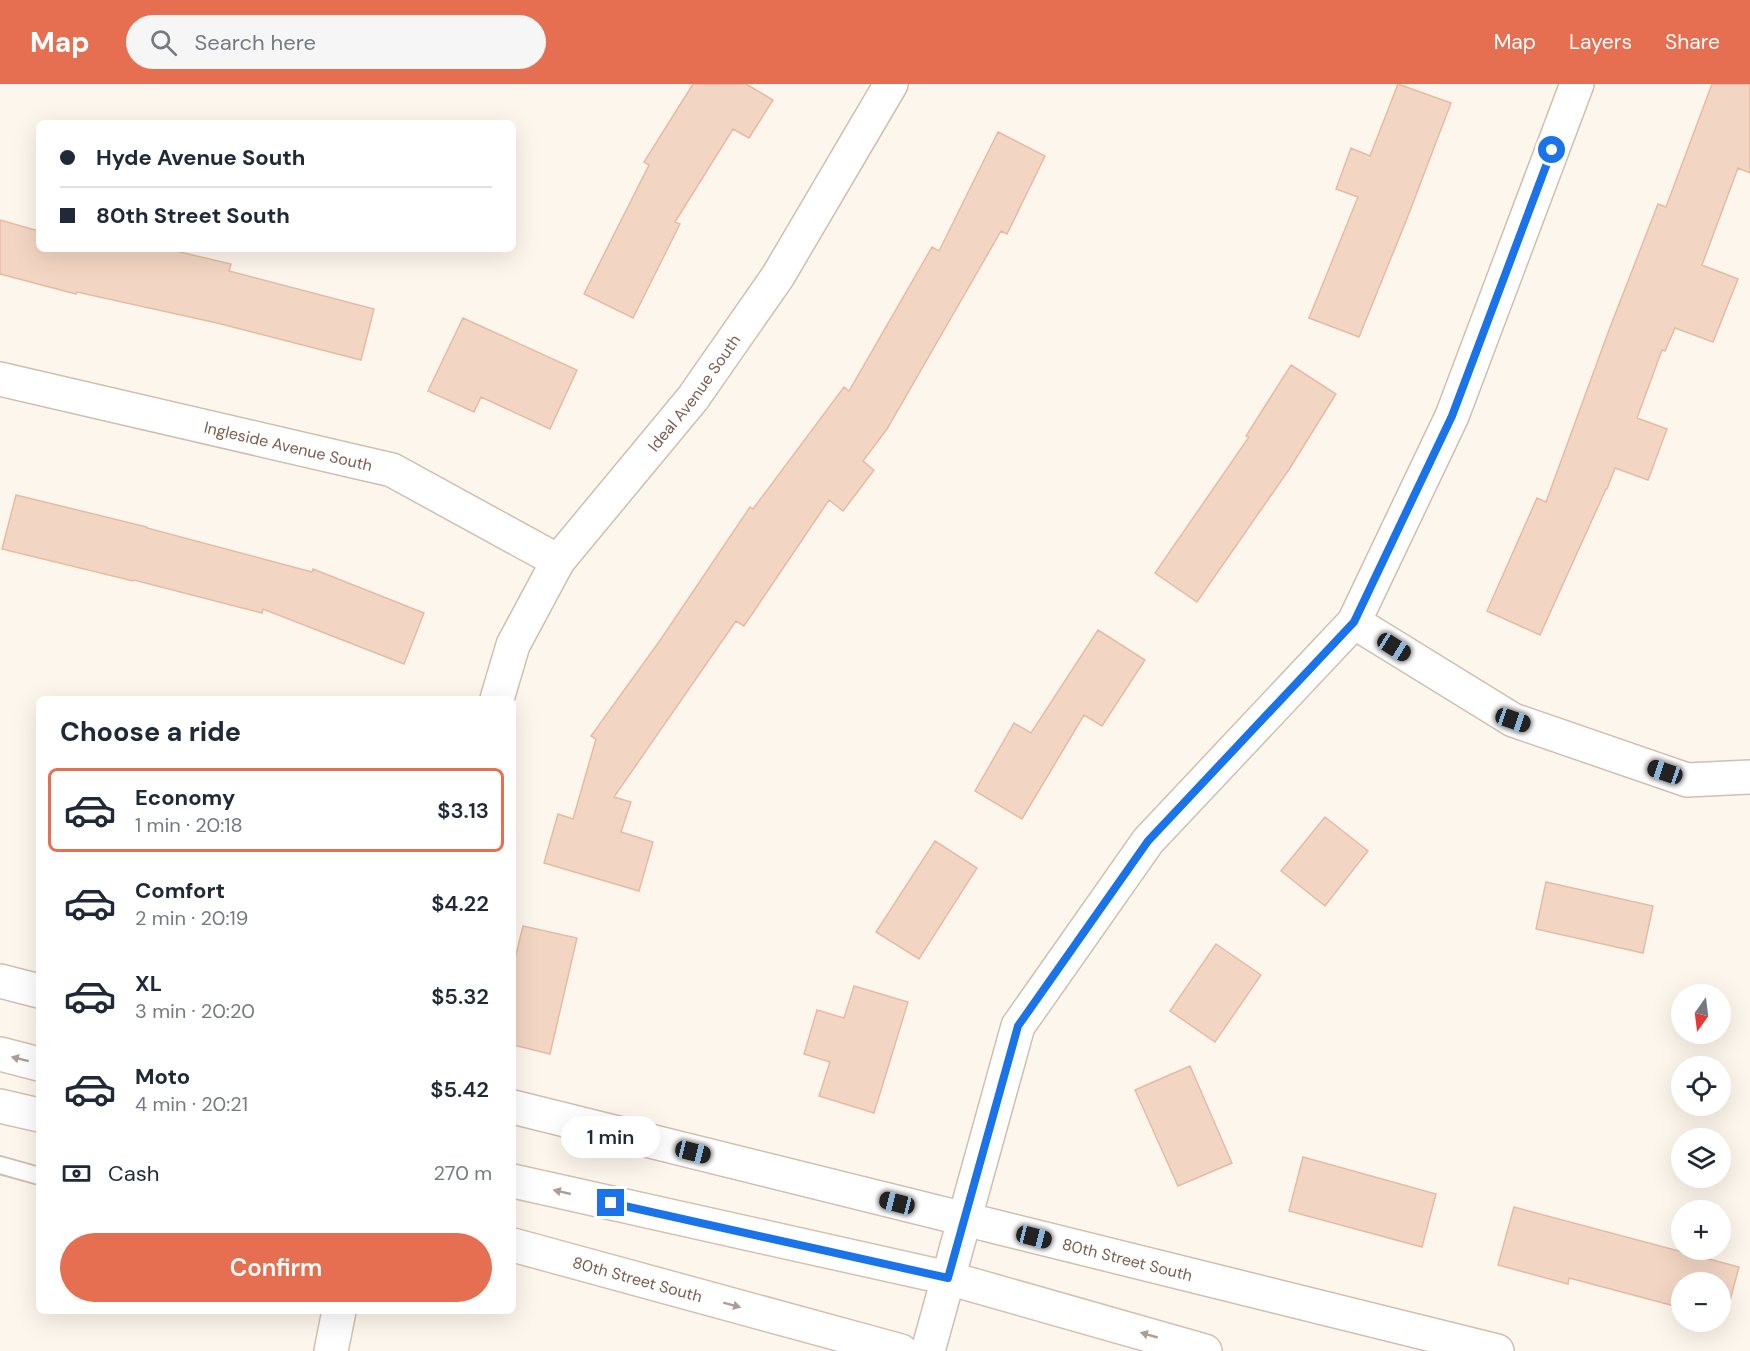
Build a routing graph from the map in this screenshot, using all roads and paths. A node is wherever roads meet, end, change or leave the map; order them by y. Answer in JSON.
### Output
{"nodes":[{"id":1,"x":891,"y":84,"type":"edge"},
{"id":2,"x":1577,"y":84,"type":"edge"},
{"id":3,"x":0,"y":379,"type":"edge"},
{"id":4,"x":558,"y":561,"type":"junction"},
{"id":5,"x":1354,"y":622,"type":"junction"},
{"id":6,"x":498,"y":696,"type":"edge"},
{"id":7,"x":1750,"y":777,"type":"edge"},
{"id":8,"x":0,"y":981,"type":"edge"},
{"id":9,"x":36,"y":990,"type":"edge"},
{"id":10,"x":0,"y":1054,"type":"edge"},
{"id":11,"x":36,"y":1063,"type":"edge"},
{"id":12,"x":0,"y":1106,"type":"edge"},
{"id":13,"x":516,"y":1108,"type":"edge"},
{"id":14,"x":36,"y":1114,"type":"edge"},
{"id":15,"x":0,"y":1165,"type":"edge"},
{"id":16,"x":36,"y":1175,"type":"edge"},
{"id":17,"x":516,"y":1182,"type":"edge"},
{"id":18,"x":964,"y":1220,"type":"junction"},
{"id":19,"x":516,"y":1246,"type":"edge"},
{"id":20,"x":948,"y":1278,"type":"junction"},
{"id":21,"x":338,"y":1314,"type":"edge"},
{"id":22,"x":331,"y":1351,"type":"edge"},
{"id":23,"x":901,"y":1351,"type":"edge"},
{"id":24,"x":928,"y":1351,"type":"edge"},
{"id":25,"x":1205,"y":1351,"type":"edge"},
{"id":26,"x":1497,"y":1351,"type":"edge"}],
"edges":[{"from":1,"to":4,"type":"street","name":"Ideal Avenue South"},
{"from":2,"to":5,"type":"street"},
{"from":3,"to":4,"type":"street","name":"Ingleside Avenue South"},
{"from":4,"to":6,"type":"street","name":"Ideal Avenue South"},
{"from":5,"to":7,"type":"street"},
{"from":5,"to":18,"type":"street"},
{"from":8,"to":9,"type":"street"},
{"from":11,"to":10,"type":"street","one_way":true},
{"from":12,"to":14,"type":"street"},
{"from":13,"to":18,"type":"street","name":"80th Street South"},
{"from":15,"to":16,"type":"lane"},
{"from":20,"to":17,"type":"street","one_way":true},
{"from":18,"to":20,"type":"street"},
{"from":18,"to":26,"type":"street","name":"80th Street South"},
{"from":19,"to":23,"type":"street","name":"80th Street South","one_way":true},
{"from":20,"to":24,"type":"street"},
{"from":25,"to":20,"type":"street","one_way":true},
{"from":21,"to":22,"type":"street"}]}
